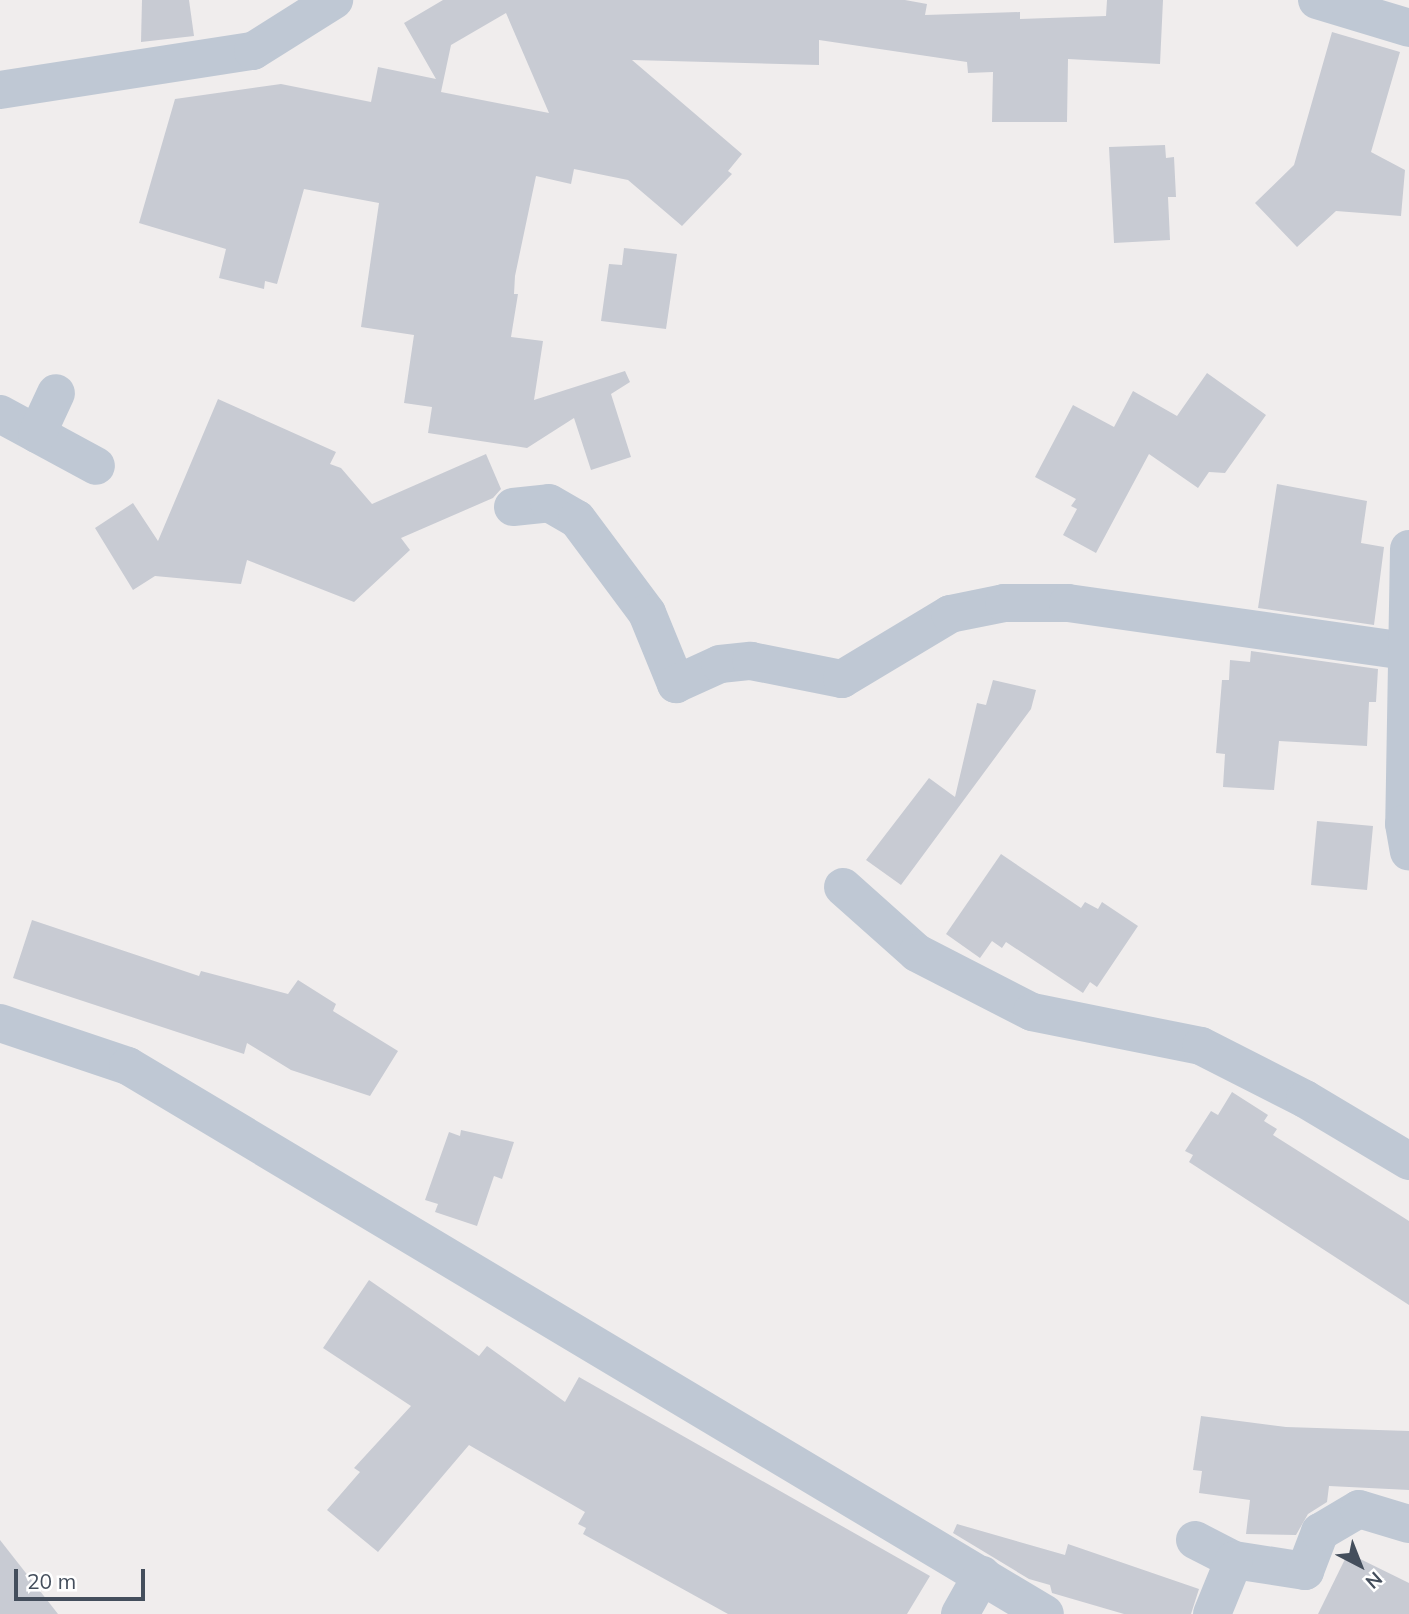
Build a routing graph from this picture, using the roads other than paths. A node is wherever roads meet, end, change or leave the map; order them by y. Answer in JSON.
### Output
{"nodes":[{"id":1,"x":334,"y":0,"type":"edge"},
{"id":2,"x":1317,"y":0,"type":"edge"},
{"id":3,"x":1409,"y":28,"type":"edge"},
{"id":4,"x":0,"y":90,"type":"edge"},
{"id":5,"x":57,"y":393,"type":"dead end"},
{"id":6,"x":0,"y":414,"type":"edge"},
{"id":7,"x":37,"y":434,"type":"junction"},
{"id":8,"x":96,"y":466,"type":"dead end"},
{"id":9,"x":513,"y":507,"type":"dead end"},
{"id":10,"x":1409,"y":550,"type":"edge"},
{"id":11,"x":1405,"y":651,"type":"junction"},
{"id":12,"x":1409,"y":852,"type":"edge"},
{"id":13,"x":843,"y":887,"type":"dead end"},
{"id":14,"x":0,"y":1023,"type":"edge"},
{"id":15,"x":1409,"y":1161,"type":"edge"},
{"id":16,"x":1409,"y":1524,"type":"edge"},
{"id":17,"x":1195,"y":1540,"type":"dead end"},
{"id":18,"x":1234,"y":1560,"type":"junction"},
{"id":19,"x":982,"y":1575,"type":"junction"},
{"id":20,"x":960,"y":1614,"type":"edge"},
{"id":21,"x":1045,"y":1614,"type":"edge"},
{"id":22,"x":1212,"y":1614,"type":"edge"}],
"edges":[{"from":1,"to":4,"type":"street"},
{"from":2,"to":3,"type":"street"},
{"from":5,"to":7,"type":"street"},
{"from":6,"to":7,"type":"street"},
{"from":7,"to":8,"type":"street"},
{"from":9,"to":11,"type":"street"},
{"from":10,"to":11,"type":"street"},
{"from":11,"to":12,"type":"street"},
{"from":13,"to":15,"type":"street"},
{"from":14,"to":19,"type":"street"},
{"from":16,"to":18,"type":"street"},
{"from":17,"to":18,"type":"street"},
{"from":18,"to":22,"type":"street"},
{"from":19,"to":20,"type":"street"},
{"from":19,"to":21,"type":"street"}]}
